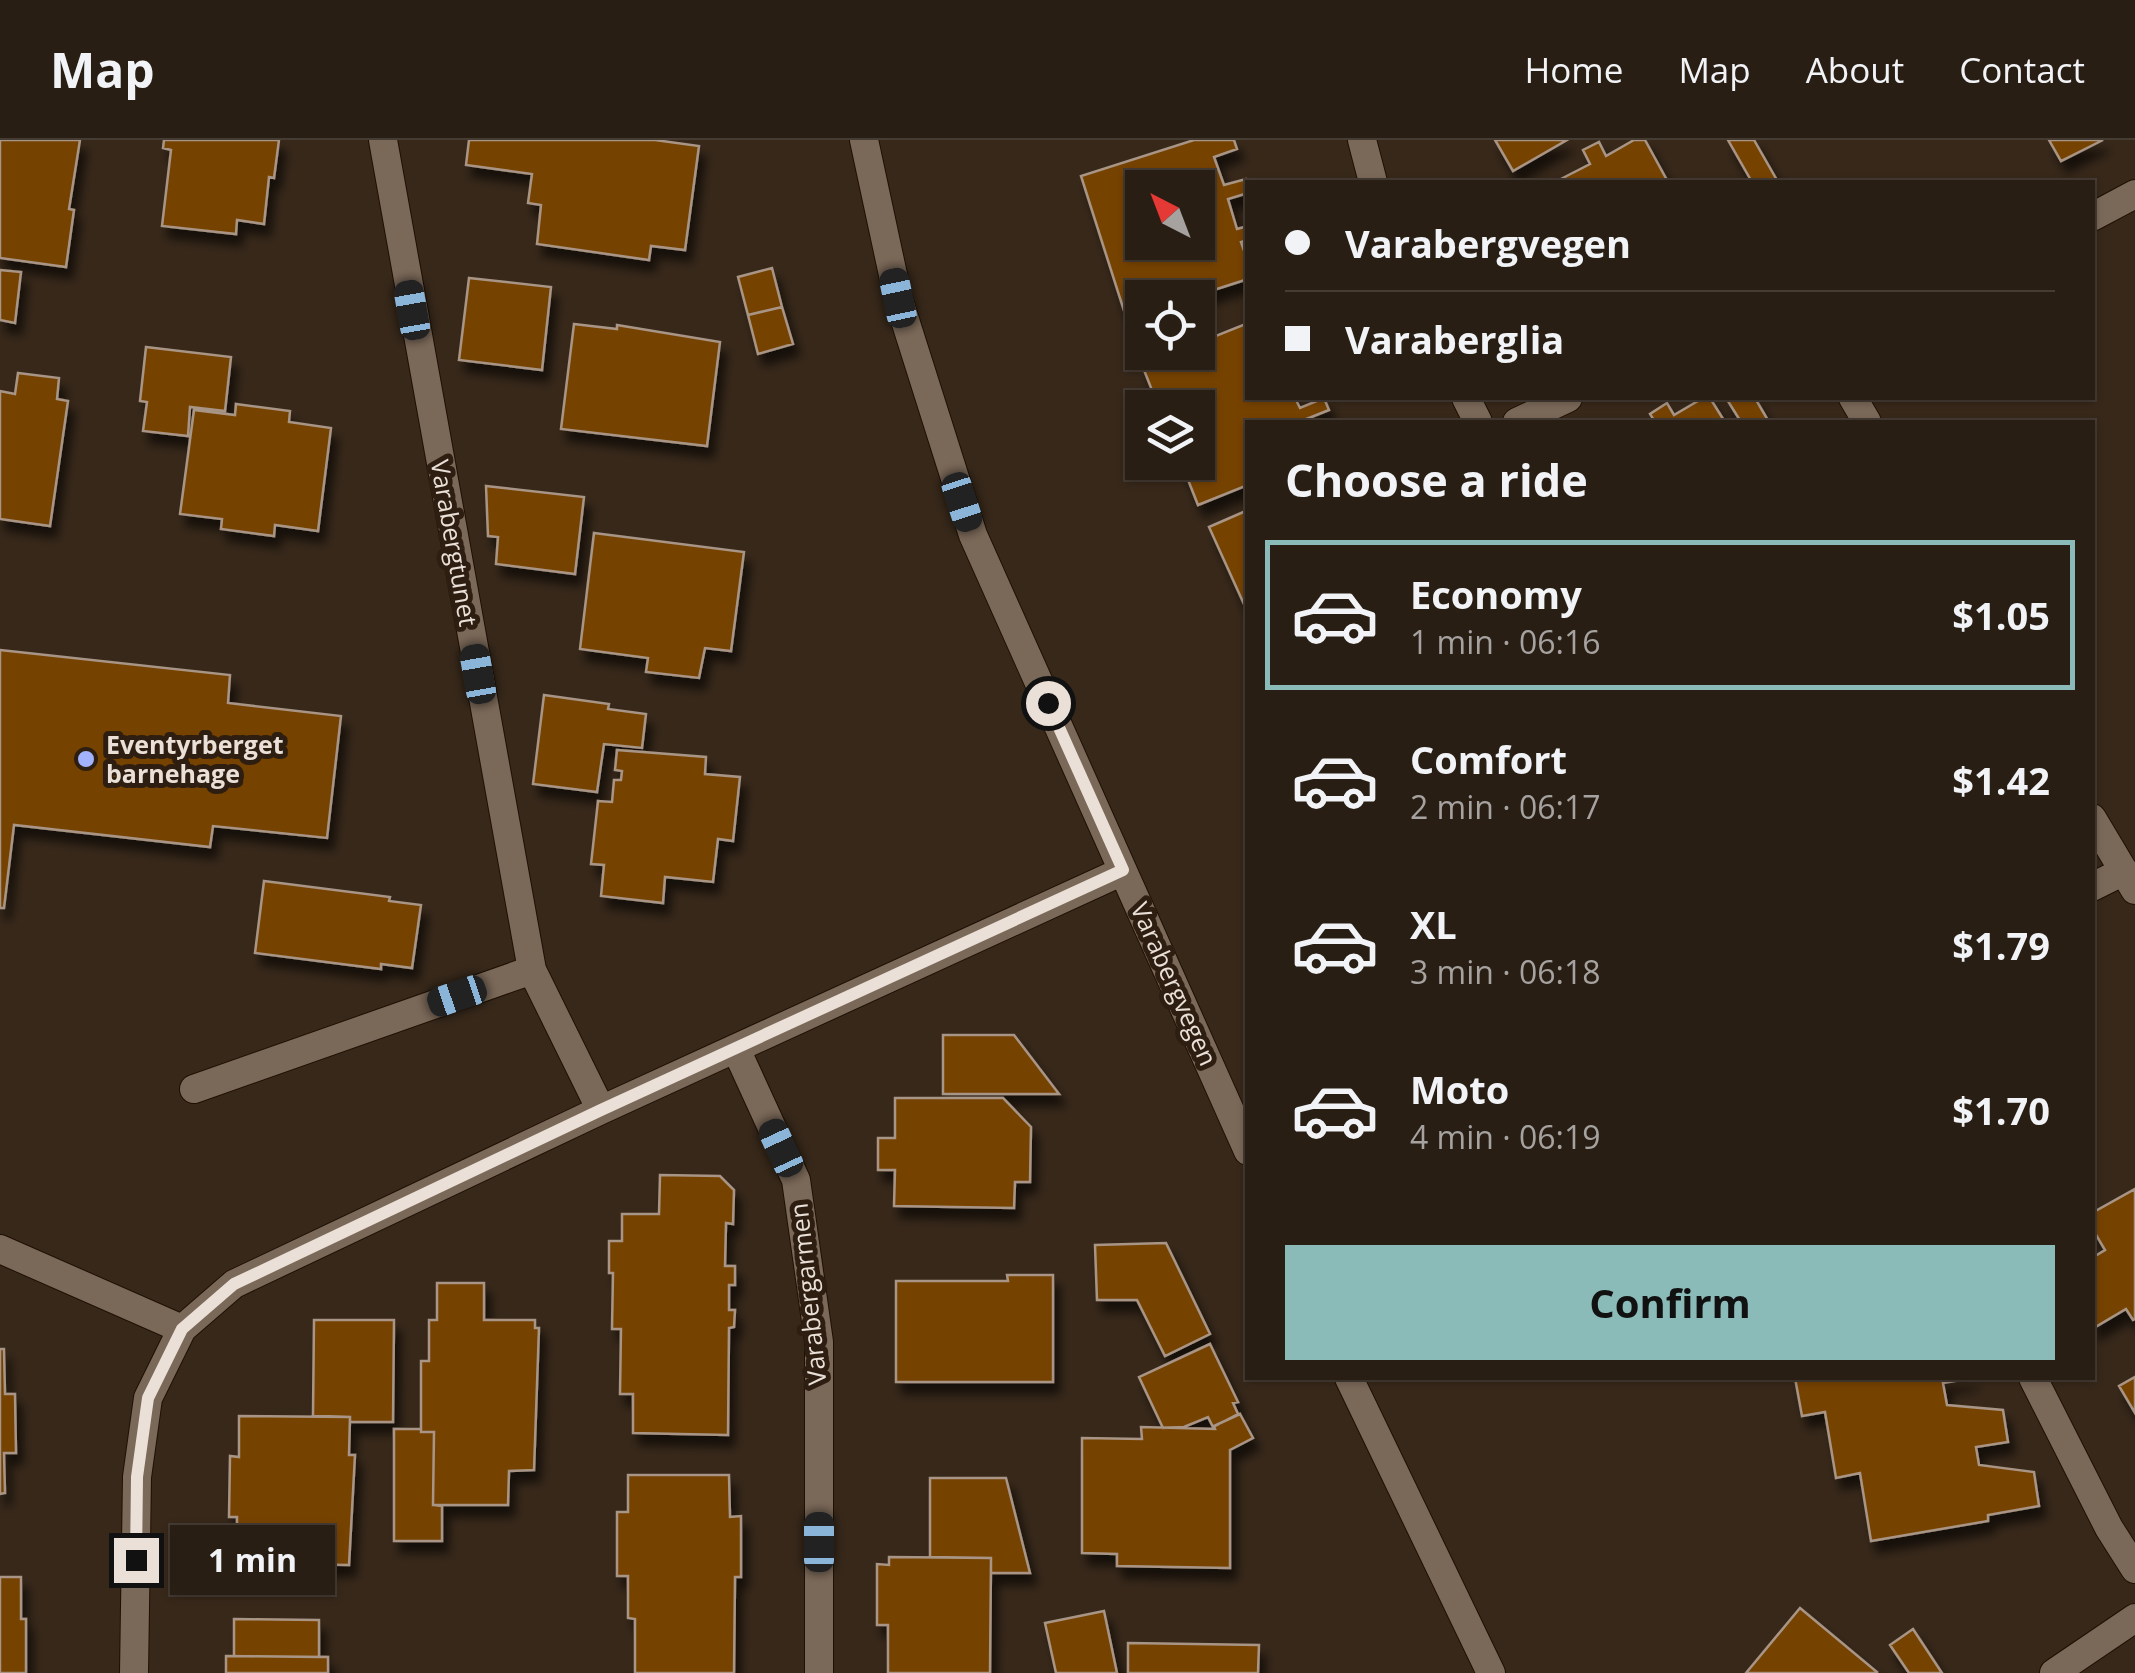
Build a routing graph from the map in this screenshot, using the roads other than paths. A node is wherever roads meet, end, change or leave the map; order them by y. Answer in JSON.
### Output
{"nodes":[{"id":1,"x":384,"y":140,"type":"edge"},
{"id":2,"x":864,"y":140,"type":"edge"},
{"id":3,"x":1362,"y":140,"type":"edge"},
{"id":4,"x":1372,"y":180,"type":"edge"},
{"id":5,"x":2135,"y":194,"type":"edge"},
{"id":6,"x":2095,"y":215,"type":"edge"},
{"id":7,"x":1564,"y":400,"type":"edge"},
{"id":8,"x":1521,"y":420,"type":"edge"},
{"id":9,"x":2095,"y":823,"type":"edge"},
{"id":10,"x":1123,"y":870,"type":"junction"},
{"id":11,"x":2130,"y":881,"type":"edge"},
{"id":12,"x":2095,"y":887,"type":"edge"},
{"id":13,"x":532,"y":970,"type":"junction"},
{"id":14,"x":736,"y":1049,"type":"junction"},
{"id":15,"x":194,"y":1089,"type":"dead end"},
{"id":16,"x":601,"y":1110,"type":"junction"},
{"id":17,"x":1245,"y":1144,"type":"edge"},
{"id":18,"x":0,"y":1249,"type":"edge"},
{"id":19,"x":182,"y":1329,"type":"junction"},
{"id":20,"x":1349,"y":1380,"type":"edge"},
{"id":21,"x":2033,"y":1380,"type":"edge"},
{"id":22,"x":2135,"y":1569,"type":"edge"},
{"id":23,"x":2135,"y":1618,"type":"edge"},
{"id":24,"x":134,"y":1673,"type":"edge"},
{"id":25,"x":818,"y":1673,"type":"edge"},
{"id":26,"x":1491,"y":1673,"type":"edge"},
{"id":27,"x":2054,"y":1673,"type":"edge"}],
"edges":[{"from":1,"to":13,"type":"street","name":"Varabergtunet"},
{"from":2,"to":10,"type":"street","name":"Varabergvegen"},
{"from":3,"to":4,"type":"street"},
{"from":5,"to":6,"type":"street"},
{"from":7,"to":8,"type":"street"},
{"from":9,"to":11,"type":"street"},
{"from":10,"to":14,"type":"street"},
{"from":10,"to":17,"type":"street","name":"Varabergvegen"},
{"from":11,"to":12,"type":"street"},
{"from":13,"to":15,"type":"street"},
{"from":13,"to":16,"type":"street","name":"Varabergtunet"},
{"from":14,"to":16,"type":"street"},
{"from":14,"to":25,"type":"street","name":"Varabergarmen"},
{"from":16,"to":19,"type":"street"},
{"from":18,"to":19,"type":"street"},
{"from":19,"to":24,"type":"street"},
{"from":20,"to":26,"type":"street"},
{"from":21,"to":22,"type":"street"},
{"from":23,"to":27,"type":"street"}]}
